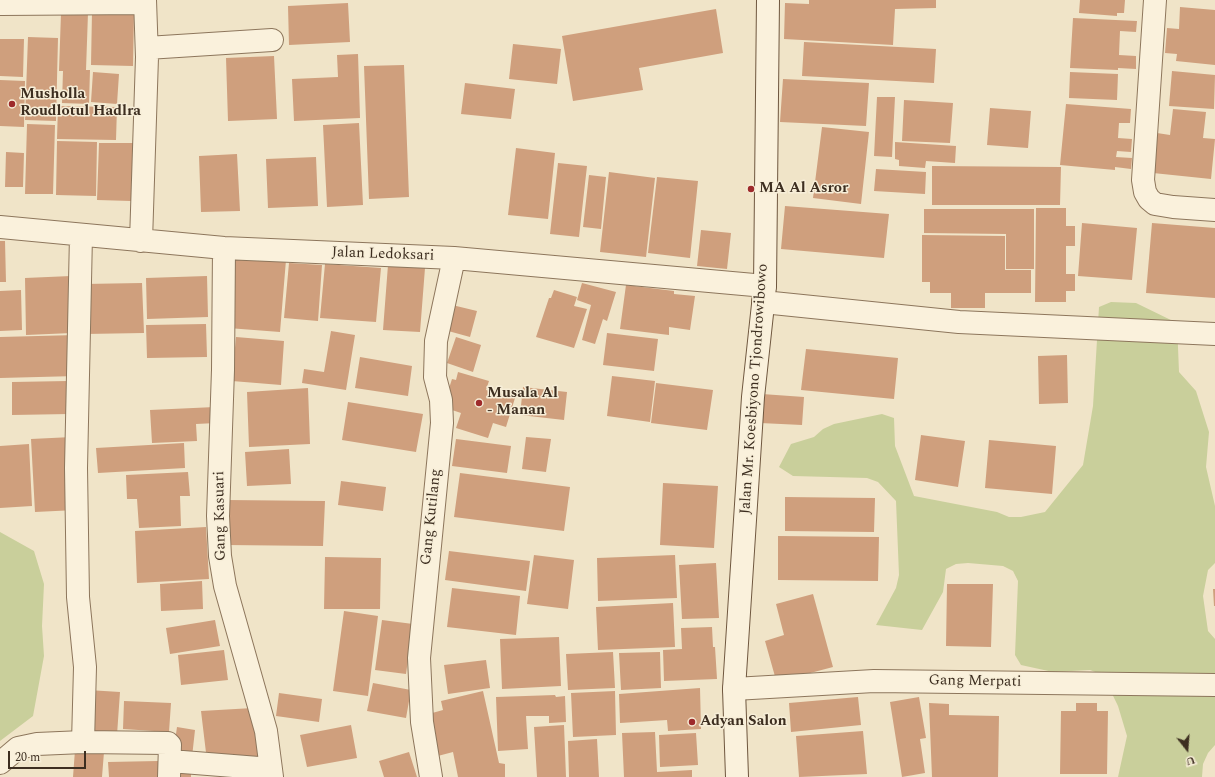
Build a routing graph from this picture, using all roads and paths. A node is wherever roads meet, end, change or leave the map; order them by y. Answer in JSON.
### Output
{"nodes":[{"id":1,"x":768,"y":0,"type":"edge"},
{"id":2,"x":1155,"y":0,"type":"edge"},
{"id":3,"x":145,"y":2,"type":"edge"},
{"id":4,"x":0,"y":4,"type":"edge"},
{"id":5,"x":272,"y":40,"type":"dead end"},
{"id":6,"x":147,"y":48,"type":"junction"},
{"id":7,"x":1215,"y":210,"type":"edge"},
{"id":8,"x":0,"y":227,"type":"edge"},
{"id":9,"x":81,"y":235,"type":"junction"},
{"id":10,"x":141,"y":242,"type":"junction"},
{"id":11,"x":224,"y":248,"type":"junction"},
{"id":12,"x":454,"y":258,"type":"junction"},
{"id":13,"x":764,"y":294,"type":"junction"},
{"id":14,"x":1215,"y":334,"type":"edge"},
{"id":15,"x":1215,"y":686,"type":"edge"},
{"id":16,"x":734,"y":689,"type":"junction"},
{"id":17,"x":83,"y":742,"type":"junction"},
{"id":18,"x":0,"y":762,"type":"edge"},
{"id":19,"x":170,"y":769,"type":"edge"},
{"id":20,"x":272,"y":773,"type":"edge"},
{"id":21,"x":431,"y":777,"type":"edge"},
{"id":22,"x":736,"y":777,"type":"edge"}],
"edges":[{"from":1,"to":13,"type":"street","name":"Jalan Mr. Koesbiyono Tjondrowibowo"},
{"from":2,"to":7,"type":"street"},
{"from":3,"to":4,"type":"street"},
{"from":3,"to":6,"type":"street"},
{"from":5,"to":6,"type":"street"},
{"from":6,"to":10,"type":"street"},
{"from":8,"to":9,"type":"street","name":"Jalan Ledoksari"},
{"from":9,"to":10,"type":"street","name":"Jalan Ledoksari"},
{"from":9,"to":17,"type":"street"},
{"from":10,"to":11,"type":"street","name":"Jalan Ledoksari"},
{"from":11,"to":12,"type":"street","name":"Jalan Ledoksari"},
{"from":11,"to":20,"type":"street","name":"Gang Kasuari"},
{"from":12,"to":13,"type":"street","name":"Jalan Ledoksari"},
{"from":12,"to":21,"type":"street","name":"Gang Kutilang"},
{"from":13,"to":14,"type":"street","name":"Jalan Ledoksari"},
{"from":13,"to":16,"type":"street","name":"Jalan Mr. Koesbiyono Tjondrowibowo"},
{"from":15,"to":16,"type":"street","name":"Gang Merpati"},
{"from":16,"to":22,"type":"street","name":"Jalan Mr. Koesbiyono Tjondrowibowo"},
{"from":17,"to":18,"type":"street"},
{"from":17,"to":19,"type":"street"},
{"from":19,"to":20,"type":"street"}]}
